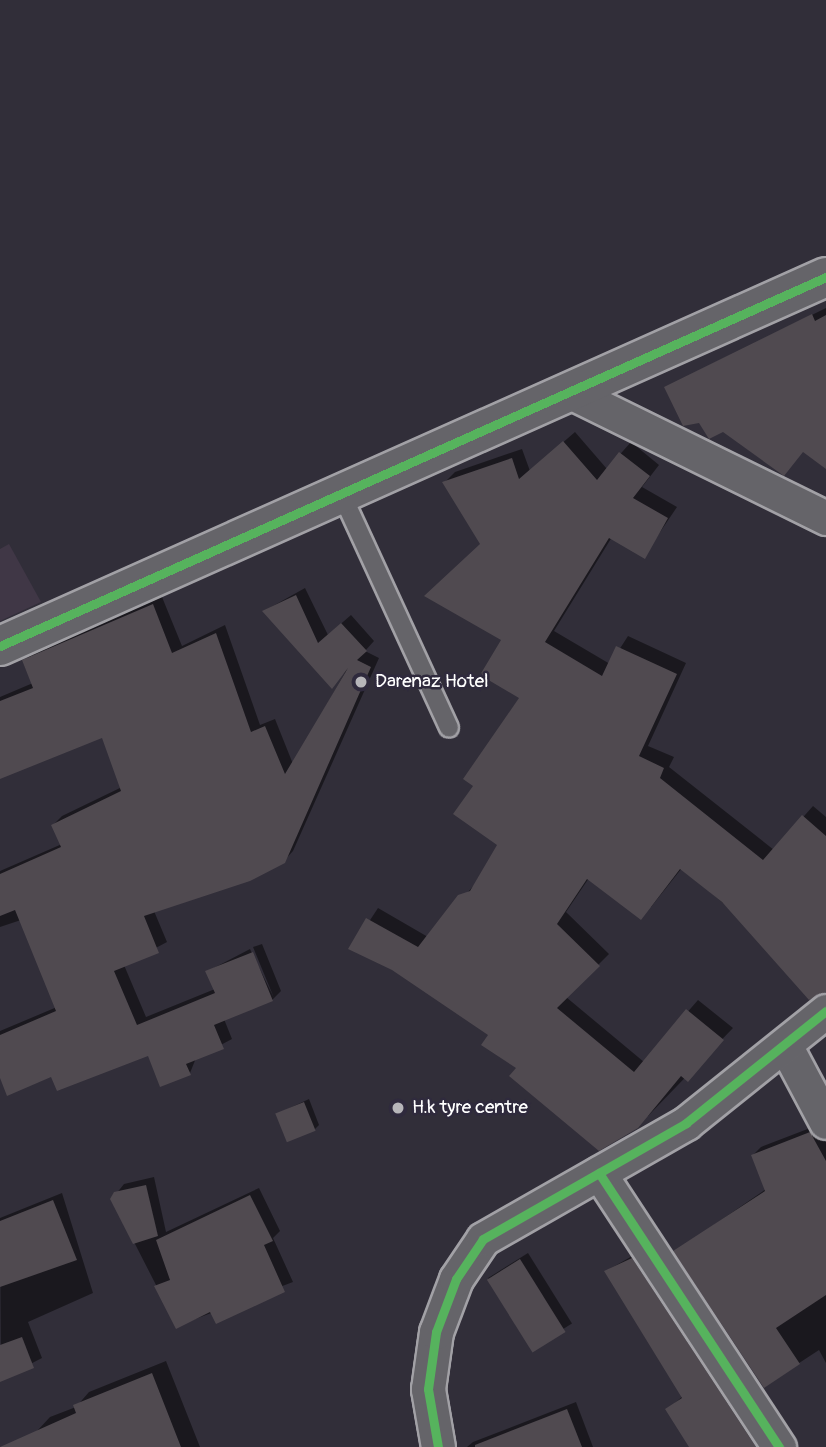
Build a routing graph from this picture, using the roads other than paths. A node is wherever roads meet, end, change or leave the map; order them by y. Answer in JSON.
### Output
{"nodes":[{"id":1,"x":826,"y":276,"type":"edge"},
{"id":2,"x":568,"y":391,"type":"junction"},
{"id":3,"x":342,"y":495,"type":"junction"},
{"id":4,"x":826,"y":518,"type":"edge"},
{"id":5,"x":0,"y":646,"type":"edge"},
{"id":6,"x":449,"y":728,"type":"dead end"},
{"id":7,"x":826,"y":1011,"type":"edge"},
{"id":8,"x":785,"y":1045,"type":"junction"},
{"id":9,"x":826,"y":1122,"type":"edge"},
{"id":10,"x":599,"y":1173,"type":"junction"},
{"id":11,"x":438,"y":1447,"type":"edge"},
{"id":12,"x":779,"y":1447,"type":"edge"}],
"edges":[{"from":1,"to":2,"type":"street"},
{"from":2,"to":3,"type":"street"},
{"from":2,"to":4,"type":"street"},
{"from":3,"to":5,"type":"street"},
{"from":3,"to":6,"type":"lane"},
{"from":7,"to":8,"type":"street"},
{"from":8,"to":9,"type":"street"},
{"from":8,"to":10,"type":"street"},
{"from":10,"to":11,"type":"street"},
{"from":10,"to":12,"type":"street"}]}
